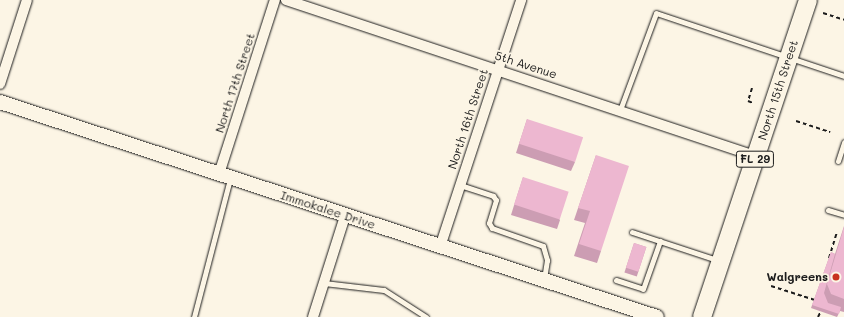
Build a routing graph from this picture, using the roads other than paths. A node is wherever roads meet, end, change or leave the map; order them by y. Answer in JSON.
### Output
{"nodes":[{"id":1,"x":27,"y":0,"type":"edge"},
{"id":2,"x":275,"y":0,"type":"edge"},
{"id":3,"x":286,"y":0,"type":"edge"},
{"id":4,"x":520,"y":0,"type":"edge"},
{"id":5,"x":808,"y":0,"type":"edge"},
{"id":6,"x":788,"y":59,"type":"junction"},
{"id":7,"x":498,"y":70,"type":"junction"},
{"id":8,"x":844,"y":76,"type":"edge"},
{"id":9,"x":0,"y":84,"type":"edge"},
{"id":10,"x":0,"y":102,"type":"edge"},
{"id":11,"x":620,"y":110,"type":"junction"},
{"id":12,"x":844,"y":142,"type":"edge"},
{"id":13,"x":756,"y":156,"type":"junction"},
{"id":14,"x":838,"y":161,"type":"dead end"},
{"id":15,"x":225,"y":176,"type":"junction"},
{"id":16,"x":460,"y":185,"type":"junction"},
{"id":17,"x":828,"y":210,"type":"dead end"},
{"id":18,"x":844,"y":215,"type":"edge"},
{"id":19,"x":345,"y":216,"type":"junction"},
{"id":20,"x":632,"y":232,"type":"dead end"},
{"id":21,"x":660,"y":241,"type":"junction"},
{"id":22,"x":440,"y":247,"type":"junction"},
{"id":23,"x":722,"y":261,"type":"junction"},
{"id":24,"x":543,"y":280,"type":"junction"},
{"id":25,"x":616,"y":280,"type":"dead end"},
{"id":26,"x":324,"y":283,"type":"junction"},
{"id":27,"x":194,"y":317,"type":"edge"},
{"id":28,"x":313,"y":317,"type":"edge"},
{"id":29,"x":426,"y":317,"type":"edge"},
{"id":30,"x":657,"y":317,"type":"edge"},
{"id":31,"x":702,"y":317,"type":"edge"}],
"edges":[{"from":1,"to":9,"type":"street"},
{"from":2,"to":15,"type":"street","name":"North 17th Street"},
{"from":3,"to":7,"type":"street","name":"5th Avenue"},
{"from":4,"to":7,"type":"street","name":"North 16th Street"},
{"from":5,"to":6,"type":"highway","name":"North 15th Street","number":"FL 29"},
{"from":6,"to":8,"type":"lane"},
{"from":6,"to":11,"type":"lane"},
{"from":6,"to":13,"type":"highway","name":"North 15th Street","number":"FL 29"},
{"from":7,"to":11,"type":"street","name":"5th Avenue"},
{"from":7,"to":16,"type":"street","name":"North 16th Street"},
{"from":10,"to":15,"type":"street","name":"Immokalee Drive"},
{"from":11,"to":13,"type":"street","name":"5th Avenue"},
{"from":12,"to":14,"type":"lane"},
{"from":13,"to":23,"type":"highway","name":"North 15th Street","number":"FL 29"},
{"from":15,"to":19,"type":"street","name":"Immokalee Drive"},
{"from":15,"to":27,"type":"lane"},
{"from":16,"to":22,"type":"street","name":"North 16th Street"},
{"from":16,"to":24,"type":"lane"},
{"from":17,"to":18,"type":"lane"},
{"from":19,"to":22,"type":"street","name":"Immokalee Drive"},
{"from":19,"to":26,"type":"street"},
{"from":20,"to":21,"type":"lane"},
{"from":21,"to":23,"type":"lane"},
{"from":21,"to":25,"type":"lane"},
{"from":22,"to":24,"type":"street","name":"Immokalee Drive"},
{"from":23,"to":31,"type":"highway","name":"North 15th Street","number":"FL 29"},
{"from":24,"to":30,"type":"street","name":"Immokalee Drive"},
{"from":26,"to":28,"type":"street"},
{"from":26,"to":29,"type":"lane"}]}
